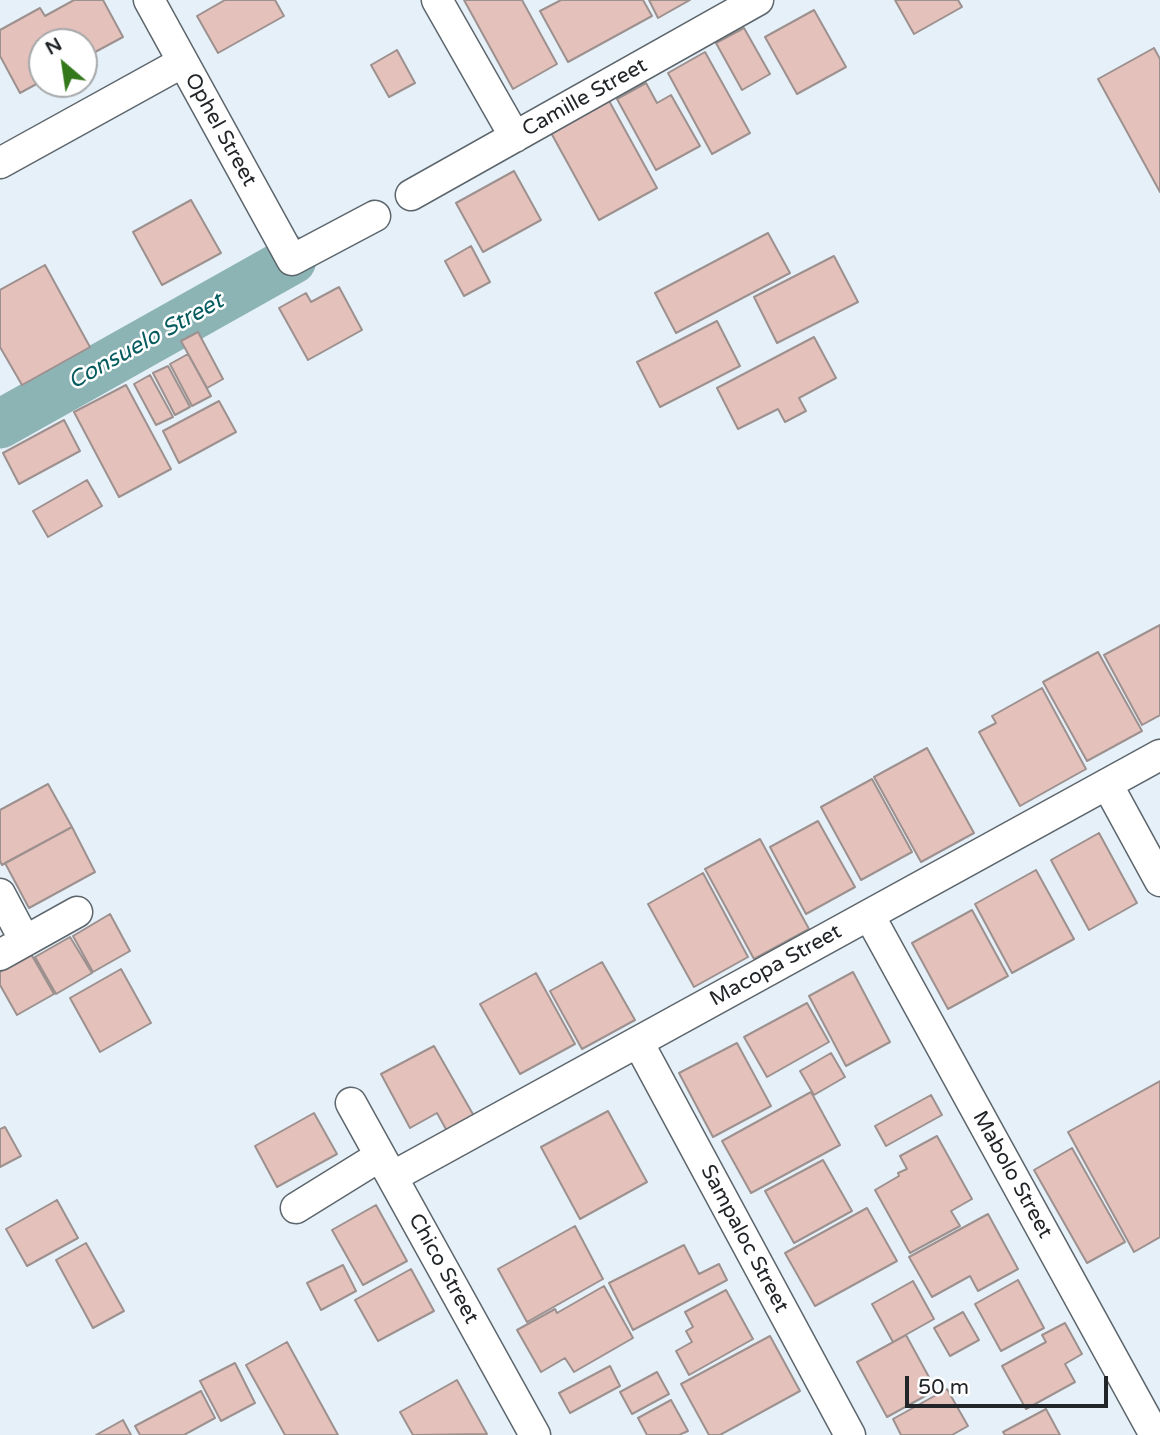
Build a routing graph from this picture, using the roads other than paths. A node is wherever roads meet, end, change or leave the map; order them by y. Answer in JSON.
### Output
{"nodes":[{"id":1,"x":149,"y":0,"type":"edge"},
{"id":2,"x":437,"y":0,"type":"edge"},
{"id":3,"x":749,"y":2,"type":"edge"},
{"id":4,"x":183,"y":62,"type":"junction"},
{"id":5,"x":515,"y":137,"type":"junction"},
{"id":6,"x":0,"y":163,"type":"edge"},
{"id":7,"x":411,"y":195,"type":"dead end"},
{"id":8,"x":375,"y":216,"type":"dead end"},
{"id":9,"x":1160,"y":755,"type":"edge"},
{"id":10,"x":1107,"y":784,"type":"junction"},
{"id":11,"x":1160,"y":881,"type":"edge"},
{"id":12,"x":0,"y":894,"type":"edge"},
{"id":13,"x":77,"y":912,"type":"dead end"},
{"id":14,"x":870,"y":915,"type":"junction"},
{"id":15,"x":13,"y":948,"type":"edge"},
{"id":16,"x":638,"y":1042,"type":"junction"},
{"id":17,"x":351,"y":1103,"type":"dead end"},
{"id":18,"x":386,"y":1167,"type":"junction"},
{"id":19,"x":296,"y":1208,"type":"dead end"},
{"id":20,"x":535,"y":1435,"type":"edge"},
{"id":21,"x":850,"y":1435,"type":"edge"},
{"id":22,"x":1155,"y":1435,"type":"edge"}],
"edges":[{"from":1,"to":4,"type":"street","name":"Ophel Street"},
{"from":2,"to":5,"type":"street"},
{"from":3,"to":5,"type":"street","name":"Camille Street"},
{"from":4,"to":6,"type":"street"},
{"from":4,"to":8,"type":"street","name":"Ophel Street"},
{"from":5,"to":7,"type":"street","name":"Camille Street"},
{"from":9,"to":10,"type":"street","name":"Macopa Street"},
{"from":10,"to":11,"type":"street"},
{"from":10,"to":14,"type":"street","name":"Macopa Street"},
{"from":12,"to":15,"type":"street"},
{"from":13,"to":15,"type":"street"},
{"from":14,"to":16,"type":"street","name":"Macopa Street"},
{"from":14,"to":22,"type":"street","name":"Mabolo Street"},
{"from":16,"to":18,"type":"street","name":"Macopa Street"},
{"from":16,"to":21,"type":"street","name":"Sampaloc Street"},
{"from":17,"to":18,"type":"street","name":"Chico Street"},
{"from":18,"to":19,"type":"street","name":"Macopa Street"},
{"from":18,"to":20,"type":"street","name":"Chico Street"}]}
